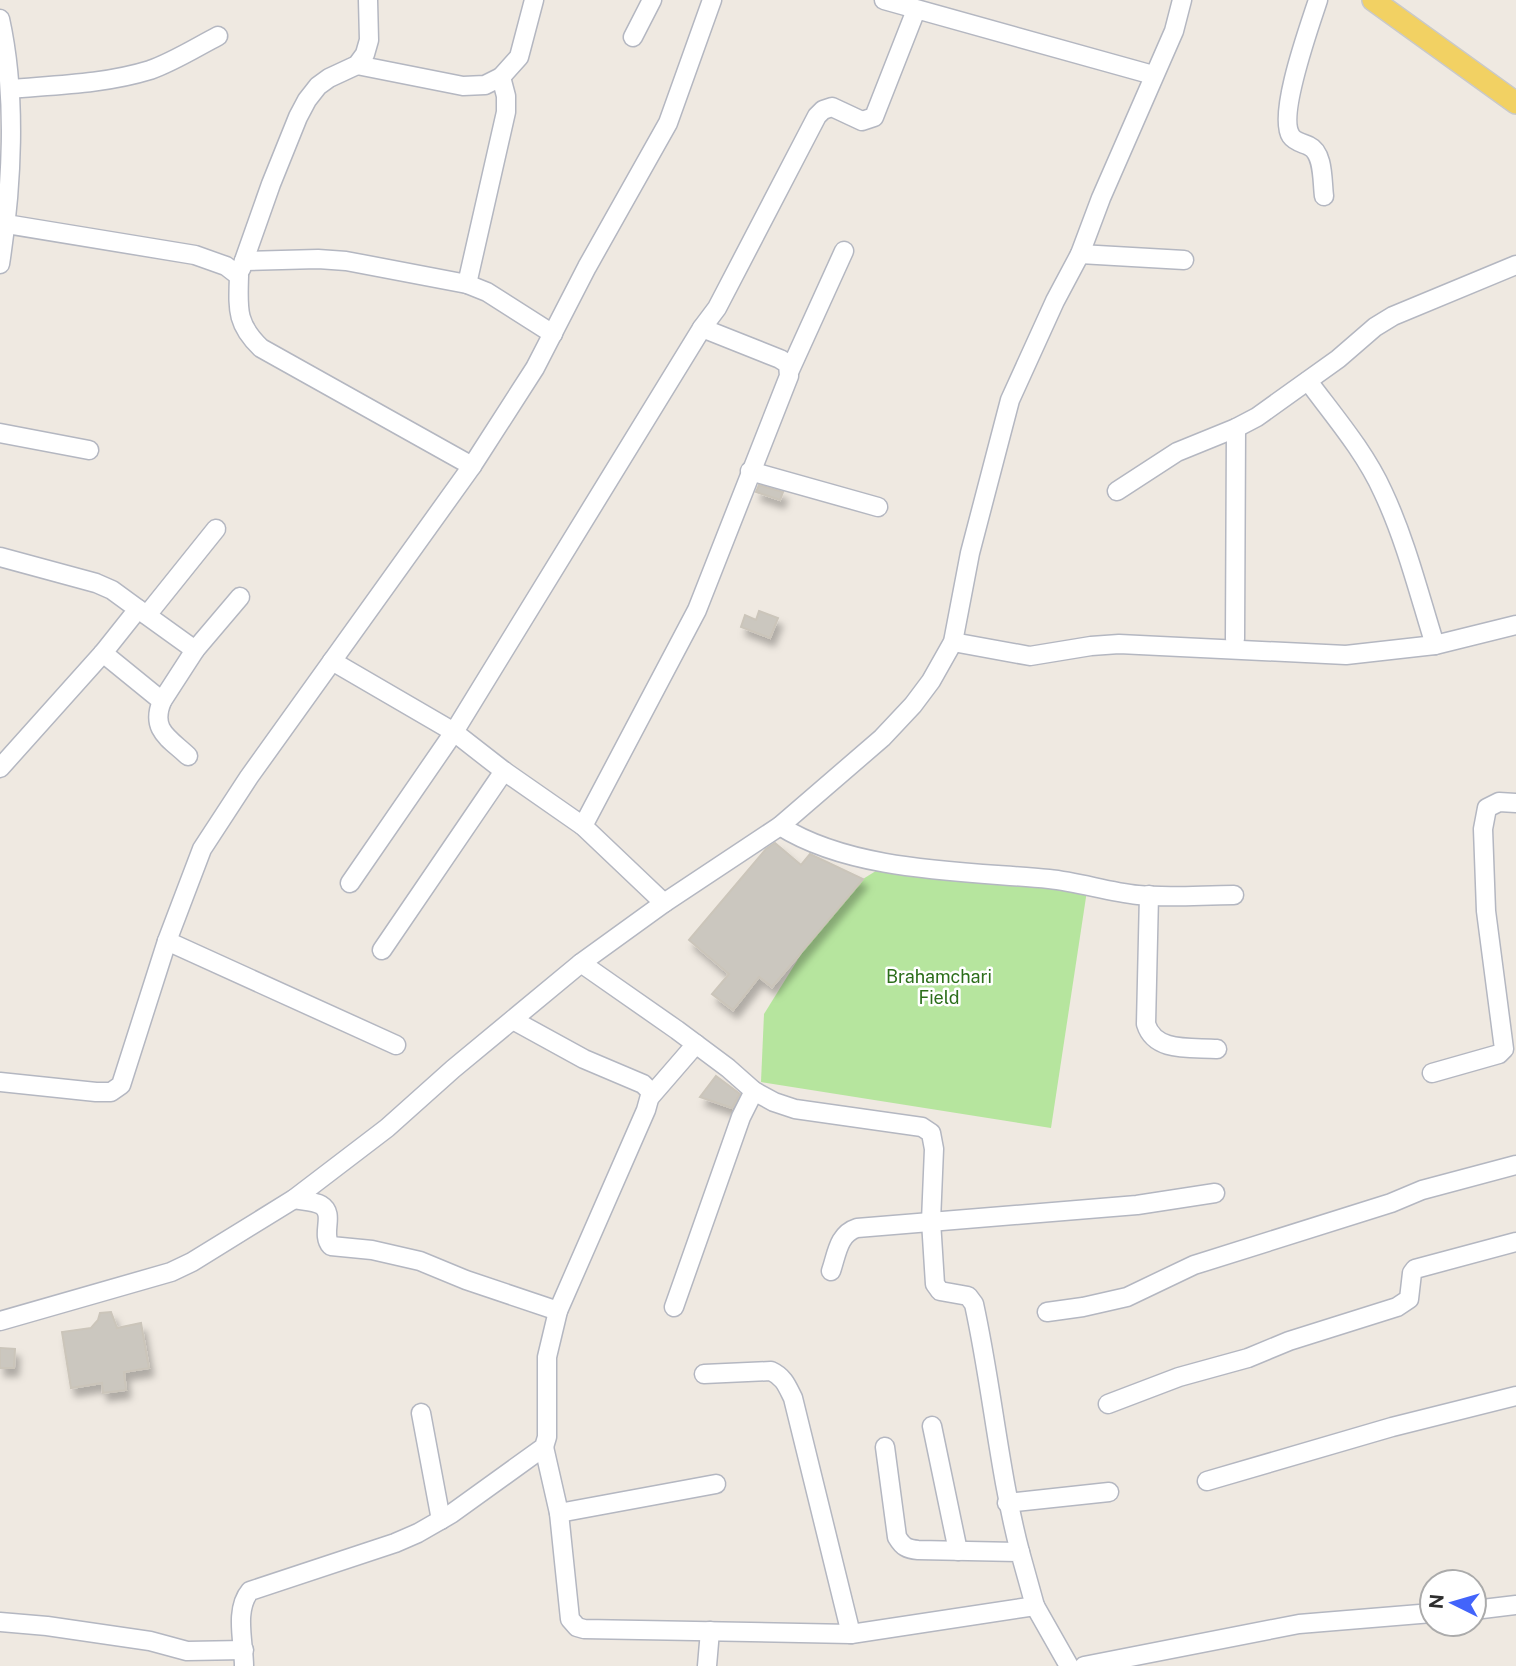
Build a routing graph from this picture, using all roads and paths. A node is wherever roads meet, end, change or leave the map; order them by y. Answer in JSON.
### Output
{"nodes":[{"id":1,"x":368,"y":0,"type":"edge"},
{"id":2,"x":534,"y":0,"type":"edge"},
{"id":3,"x":652,"y":0,"type":"edge"},
{"id":4,"x":712,"y":0,"type":"edge"},
{"id":5,"x":884,"y":0,"type":"edge"},
{"id":6,"x":1182,"y":0,"type":"edge"},
{"id":7,"x":1318,"y":0,"type":"edge"},
{"id":8,"x":1373,"y":0,"type":"edge"},
{"id":9,"x":915,"y":10,"type":"junction"},
{"id":10,"x":0,"y":19,"type":"edge"},
{"id":11,"x":218,"y":37,"type":"dead end"},
{"id":12,"x":634,"y":37,"type":"dead end"},
{"id":13,"x":357,"y":65,"type":"junction"},
{"id":14,"x":1153,"y":75,"type":"junction"},
{"id":15,"x":500,"y":77,"type":"junction"},
{"id":16,"x":10,"y":89,"type":"junction"},
{"id":17,"x":1516,"y":103,"type":"edge"},
{"id":18,"x":1324,"y":196,"type":"dead end"},
{"id":19,"x":3,"y":223,"type":"edge"},
{"id":20,"x":844,"y":251,"type":"dead end"},
{"id":21,"x":1080,"y":254,"type":"junction"},
{"id":22,"x":1184,"y":260,"type":"dead end"},
{"id":23,"x":0,"y":264,"type":"edge"},
{"id":24,"x":1516,"y":265,"type":"edge"},
{"id":25,"x":242,"y":268,"type":"junction"},
{"id":26,"x":467,"y":284,"type":"junction"},
{"id":27,"x":702,"y":328,"type":"junction"},
{"id":28,"x":553,"y":334,"type":"junction"},
{"id":29,"x":789,"y":370,"type":"junction"},
{"id":30,"x":1308,"y":381,"type":"junction"},
{"id":31,"x":1236,"y":428,"type":"junction"},
{"id":32,"x":0,"y":433,"type":"edge"},
{"id":33,"x":89,"y":450,"type":"dead end"},
{"id":34,"x":472,"y":466,"type":"junction"},
{"id":35,"x":750,"y":471,"type":"junction"},
{"id":36,"x":1117,"y":491,"type":"dead end"},
{"id":37,"x":878,"y":507,"type":"dead end"},
{"id":38,"x":216,"y":528,"type":"dead end"},
{"id":39,"x":0,"y":557,"type":"edge"},
{"id":40,"x":240,"y":597,"type":"dead end"},
{"id":41,"x":143,"y":612,"type":"junction"},
{"id":42,"x":1516,"y":625,"type":"edge"},
{"id":43,"x":1235,"y":639,"type":"dead end"},
{"id":44,"x":953,"y":642,"type":"junction"},
{"id":45,"x":1435,"y":645,"type":"junction"},
{"id":46,"x":195,"y":650,"type":"junction"},
{"id":47,"x":103,"y":653,"type":"junction"},
{"id":48,"x":332,"y":661,"type":"junction"},
{"id":49,"x":162,"y":701,"type":"junction"},
{"id":50,"x":454,"y":732,"type":"junction"},
{"id":51,"x":188,"y":756,"type":"dead end"},
{"id":52,"x":0,"y":768,"type":"edge"},
{"id":53,"x":504,"y":771,"type":"junction"},
{"id":54,"x":1516,"y":803,"type":"edge"},
{"id":55,"x":583,"y":826,"type":"junction"},
{"id":56,"x":780,"y":826,"type":"junction"},
{"id":57,"x":350,"y":883,"type":"dead end"},
{"id":58,"x":1149,"y":895,"type":"junction"},
{"id":59,"x":1234,"y":895,"type":"dead end"},
{"id":60,"x":664,"y":903,"type":"junction"},
{"id":61,"x":167,"y":942,"type":"junction"},
{"id":62,"x":382,"y":950,"type":"dead end"},
{"id":63,"x":581,"y":963,"type":"junction"},
{"id":64,"x":513,"y":1020,"type":"junction"},
{"id":65,"x":696,"y":1044,"type":"junction"},
{"id":66,"x":396,"y":1045,"type":"dead end"},
{"id":67,"x":1217,"y":1049,"type":"dead end"},
{"id":68,"x":1432,"y":1073,"type":"dead end"},
{"id":69,"x":0,"y":1082,"type":"edge"},
{"id":70,"x":754,"y":1091,"type":"junction"},
{"id":71,"x":651,"y":1096,"type":"junction"},
{"id":72,"x":1516,"y":1165,"type":"edge"},
{"id":73,"x":1215,"y":1193,"type":"dead end"},
{"id":74,"x":294,"y":1199,"type":"junction"},
{"id":75,"x":931,"y":1222,"type":"junction"},
{"id":76,"x":1516,"y":1242,"type":"edge"},
{"id":77,"x":831,"y":1271,"type":"dead end"},
{"id":78,"x":674,"y":1307,"type":"dead end"},
{"id":79,"x":558,"y":1311,"type":"junction"},
{"id":80,"x":1047,"y":1312,"type":"dead end"},
{"id":81,"x":0,"y":1321,"type":"edge"},
{"id":82,"x":704,"y":1374,"type":"dead end"},
{"id":83,"x":1516,"y":1396,"type":"edge"},
{"id":84,"x":1108,"y":1404,"type":"dead end"},
{"id":85,"x":421,"y":1413,"type":"dead end"},
{"id":86,"x":932,"y":1426,"type":"dead end"},
{"id":87,"x":544,"y":1447,"type":"junction"},
{"id":88,"x":885,"y":1447,"type":"dead end"},
{"id":89,"x":1207,"y":1482,"type":"dead end"},
{"id":90,"x":716,"y":1484,"type":"dead end"},
{"id":91,"x":1109,"y":1492,"type":"dead end"},
{"id":92,"x":1007,"y":1503,"type":"junction"},
{"id":93,"x":559,"y":1513,"type":"junction"},
{"id":94,"x":441,"y":1520,"type":"junction"},
{"id":95,"x":958,"y":1551,"type":"junction"},
{"id":96,"x":1020,"y":1552,"type":"junction"},
{"id":97,"x":1516,"y":1605,"type":"edge"},
{"id":98,"x":1035,"y":1606,"type":"junction"},
{"id":99,"x":1488,"y":1608,"type":"edge"},
{"id":100,"x":1418,"y":1614,"type":"edge"},
{"id":101,"x":0,"y":1622,"type":"edge"},
{"id":102,"x":710,"y":1631,"type":"junction"},
{"id":103,"x":851,"y":1634,"type":"junction"},
{"id":104,"x":244,"y":1658,"type":"edge"},
{"id":105,"x":707,"y":1666,"type":"edge"},
{"id":106,"x":1069,"y":1666,"type":"edge"},
{"id":107,"x":1084,"y":1666,"type":"edge"}],
"edges":[{"from":1,"to":13,"type":"street"},
{"from":2,"to":15,"type":"street"},
{"from":3,"to":12,"type":"street"},
{"from":4,"to":28,"type":"street"},
{"from":5,"to":9,"type":"street"},
{"from":6,"to":14,"type":"street"},
{"from":7,"to":18,"type":"street"},
{"from":8,"to":17,"type":"main road"},
{"from":9,"to":14,"type":"street"},
{"from":9,"to":27,"type":"street"},
{"from":10,"to":16,"type":"street"},
{"from":11,"to":16,"type":"street"},
{"from":13,"to":15,"type":"street"},
{"from":13,"to":25,"type":"street"},
{"from":14,"to":21,"type":"street"},
{"from":15,"to":26,"type":"street"},
{"from":16,"to":19,"type":"street"},
{"from":19,"to":23,"type":"street"},
{"from":19,"to":25,"type":"street"},
{"from":20,"to":29,"type":"street"},
{"from":21,"to":22,"type":"street"},
{"from":21,"to":44,"type":"street"},
{"from":24,"to":30,"type":"street"},
{"from":25,"to":26,"type":"street"},
{"from":25,"to":34,"type":"street"},
{"from":26,"to":28,"type":"street"},
{"from":27,"to":29,"type":"street"},
{"from":27,"to":50,"type":"street"},
{"from":28,"to":34,"type":"street"},
{"from":29,"to":35,"type":"street"},
{"from":30,"to":31,"type":"street"},
{"from":30,"to":45,"type":"street"},
{"from":31,"to":36,"type":"street"},
{"from":31,"to":43,"type":"street"},
{"from":32,"to":33,"type":"street"},
{"from":34,"to":48,"type":"street"},
{"from":35,"to":37,"type":"street"},
{"from":35,"to":55,"type":"street"},
{"from":38,"to":41,"type":"street"},
{"from":39,"to":41,"type":"street"},
{"from":40,"to":46,"type":"street"},
{"from":41,"to":46,"type":"street"},
{"from":41,"to":47,"type":"street"},
{"from":42,"to":45,"type":"street"},
{"from":44,"to":45,"type":"street"},
{"from":44,"to":56,"type":"street"},
{"from":46,"to":49,"type":"street"},
{"from":47,"to":49,"type":"street"},
{"from":47,"to":52,"type":"street"},
{"from":48,"to":50,"type":"street"},
{"from":48,"to":61,"type":"street"},
{"from":49,"to":51,"type":"street"},
{"from":50,"to":53,"type":"street"},
{"from":50,"to":57,"type":"street"},
{"from":53,"to":55,"type":"street"},
{"from":53,"to":62,"type":"street"},
{"from":54,"to":68,"type":"street"},
{"from":55,"to":60,"type":"street"},
{"from":56,"to":58,"type":"street"},
{"from":56,"to":60,"type":"street"},
{"from":58,"to":59,"type":"street"},
{"from":58,"to":67,"type":"street"},
{"from":60,"to":63,"type":"street"},
{"from":61,"to":66,"type":"street"},
{"from":61,"to":69,"type":"street"},
{"from":63,"to":64,"type":"street"},
{"from":63,"to":65,"type":"street"},
{"from":64,"to":71,"type":"street"},
{"from":64,"to":74,"type":"street"},
{"from":65,"to":70,"type":"street"},
{"from":65,"to":71,"type":"street"},
{"from":70,"to":75,"type":"street"},
{"from":70,"to":78,"type":"street"},
{"from":71,"to":79,"type":"street"},
{"from":72,"to":80,"type":"street"},
{"from":73,"to":75,"type":"street"},
{"from":74,"to":79,"type":"street"},
{"from":74,"to":81,"type":"street"},
{"from":75,"to":77,"type":"street"},
{"from":75,"to":92,"type":"street"},
{"from":76,"to":84,"type":"street"},
{"from":79,"to":87,"type":"street"},
{"from":82,"to":103,"type":"street"},
{"from":83,"to":89,"type":"street"},
{"from":85,"to":94,"type":"street"},
{"from":86,"to":95,"type":"street"},
{"from":87,"to":93,"type":"street"},
{"from":87,"to":94,"type":"street"},
{"from":88,"to":95,"type":"street"},
{"from":90,"to":93,"type":"street"},
{"from":91,"to":92,"type":"street"},
{"from":92,"to":96,"type":"street"},
{"from":93,"to":102,"type":"street"},
{"from":94,"to":104,"type":"street"},
{"from":95,"to":96,"type":"street"},
{"from":96,"to":98,"type":"street"},
{"from":97,"to":99,"type":"street"},
{"from":98,"to":103,"type":"street"},
{"from":98,"to":106,"type":"street"},
{"from":100,"to":107,"type":"street"},
{"from":101,"to":104,"type":"street"},
{"from":102,"to":103,"type":"street"},
{"from":102,"to":105,"type":"street"}]}
